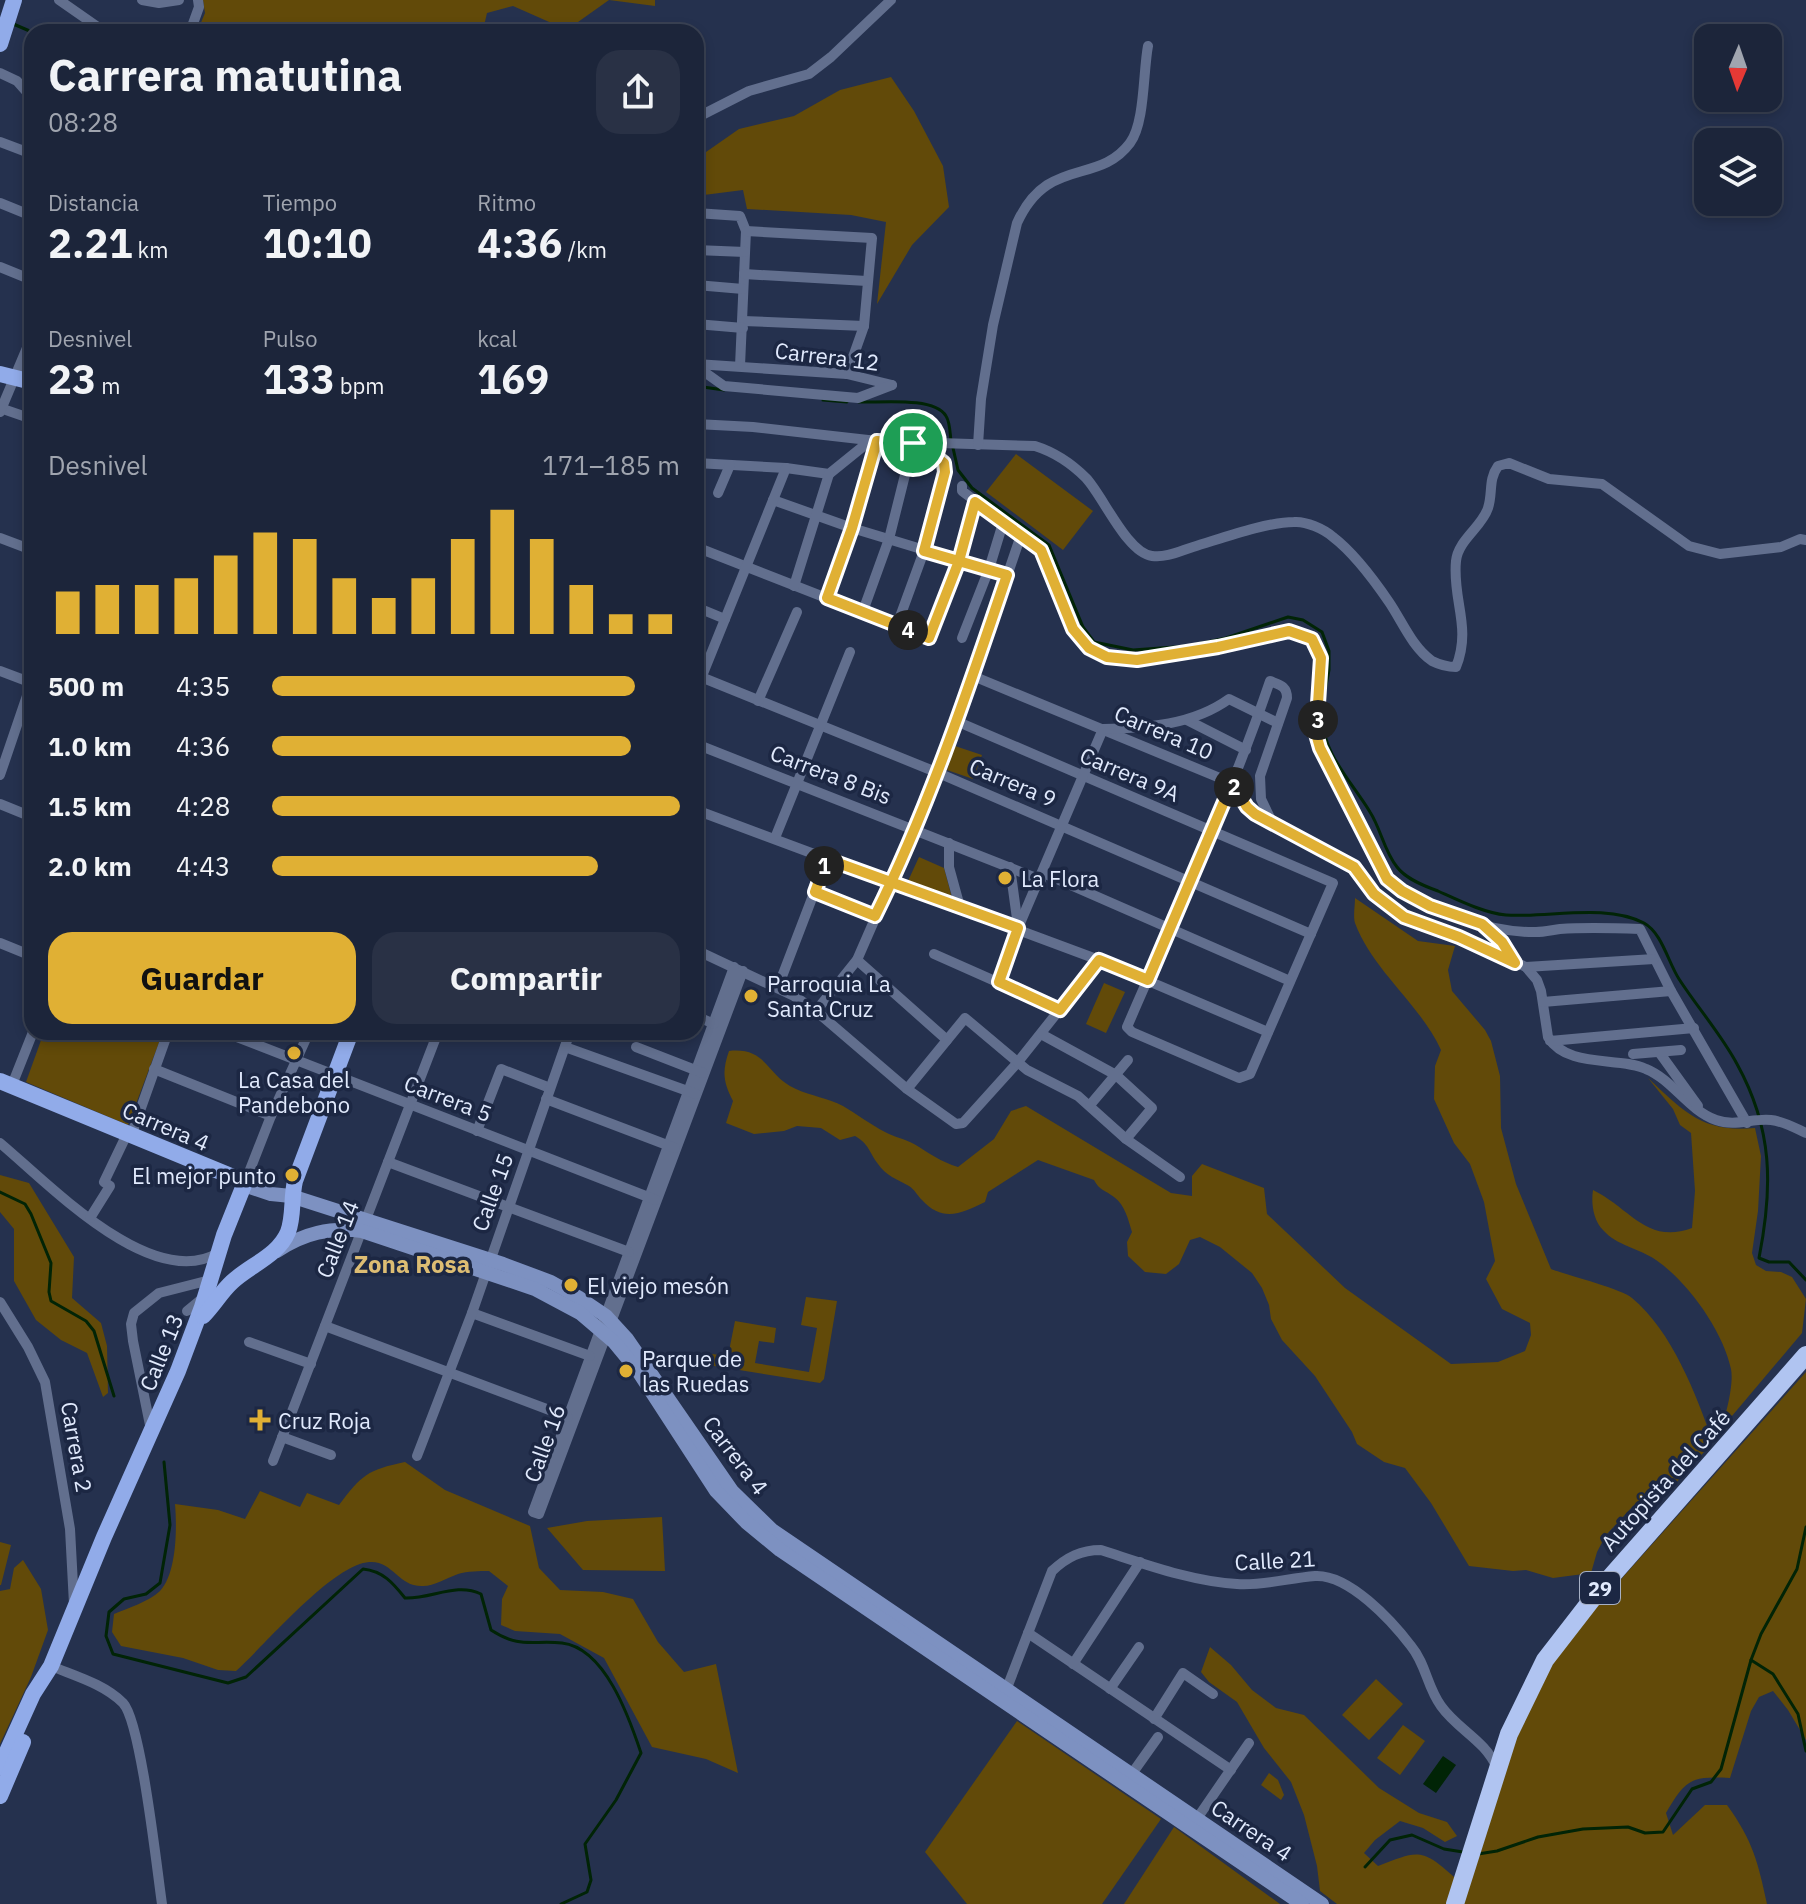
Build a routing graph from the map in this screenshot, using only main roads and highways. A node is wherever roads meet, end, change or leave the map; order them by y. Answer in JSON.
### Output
{"nodes":[{"id":1,"x":12,"y":5,"type":"edge"},
{"id":2,"x":2,"y":38,"type":"edge"},
{"id":3,"x":348,"y":1040,"type":"edge"},
{"id":4,"x":6,"y":1083,"type":"edge"},
{"id":5,"x":244,"y":1185,"type":"junction"},
{"id":6,"x":293,"y":1189,"type":"junction"},
{"id":7,"x":365,"y":1226,"type":"junction"},
{"id":8,"x":218,"y":1253,"type":"junction"},
{"id":9,"x":267,"y":1257,"type":"junction"},
{"id":10,"x":246,"y":1271,"type":"junction"},
{"id":11,"x":192,"y":1317,"type":"junction"},
{"id":12,"x":1806,"y":1355,"type":"edge"},
{"id":13,"x":41,"y":1685,"type":"junction"},
{"id":14,"x":1003,"y":1696,"type":"junction"},
{"id":15,"x":0,"y":1767,"type":"edge"},
{"id":16,"x":0,"y":1796,"type":"edge"},
{"id":17,"x":1194,"y":1824,"type":"junction"},
{"id":18,"x":1457,"y":1898,"type":"edge"},
{"id":19,"x":1302,"y":1904,"type":"edge"},
{"id":20,"x":1322,"y":1904,"type":"edge"}],
"edges":[{"from":1,"to":2,"type":"main road"},
{"from":3,"to":6,"type":"main road"},
{"from":4,"to":5,"type":"main road","name":"Carrera 4"},
{"from":5,"to":6,"type":"main road","name":"Carrera 4"},
{"from":5,"to":8,"type":"main road","name":"Calle 13"},
{"from":6,"to":7,"type":"main road","name":"Carrera 4"},
{"from":6,"to":9,"type":"main road"},
{"from":7,"to":9,"type":"main road","name":"Carrera 4"},
{"from":7,"to":14,"type":"main road","name":"Carrera 4"},
{"from":8,"to":10,"type":"main road"},
{"from":8,"to":11,"type":"main road","name":"Calle 13"},
{"from":9,"to":10,"type":"main road"},
{"from":10,"to":11,"type":"main road"},
{"from":11,"to":13,"type":"main road","name":"Calle 13"},
{"from":12,"to":18,"type":"highway","name":"Autopista del Café","number":"29"},
{"from":13,"to":15,"type":"main road"},
{"from":13,"to":16,"type":"main road"},
{"from":14,"to":17,"type":"main road","name":"Carrera 4"},
{"from":14,"to":17,"type":"main road","name":"Carrera 4"},
{"from":17,"to":19,"type":"main road","name":"Carrera 4"},
{"from":17,"to":20,"type":"main road","name":"Carrera 4"}]}
